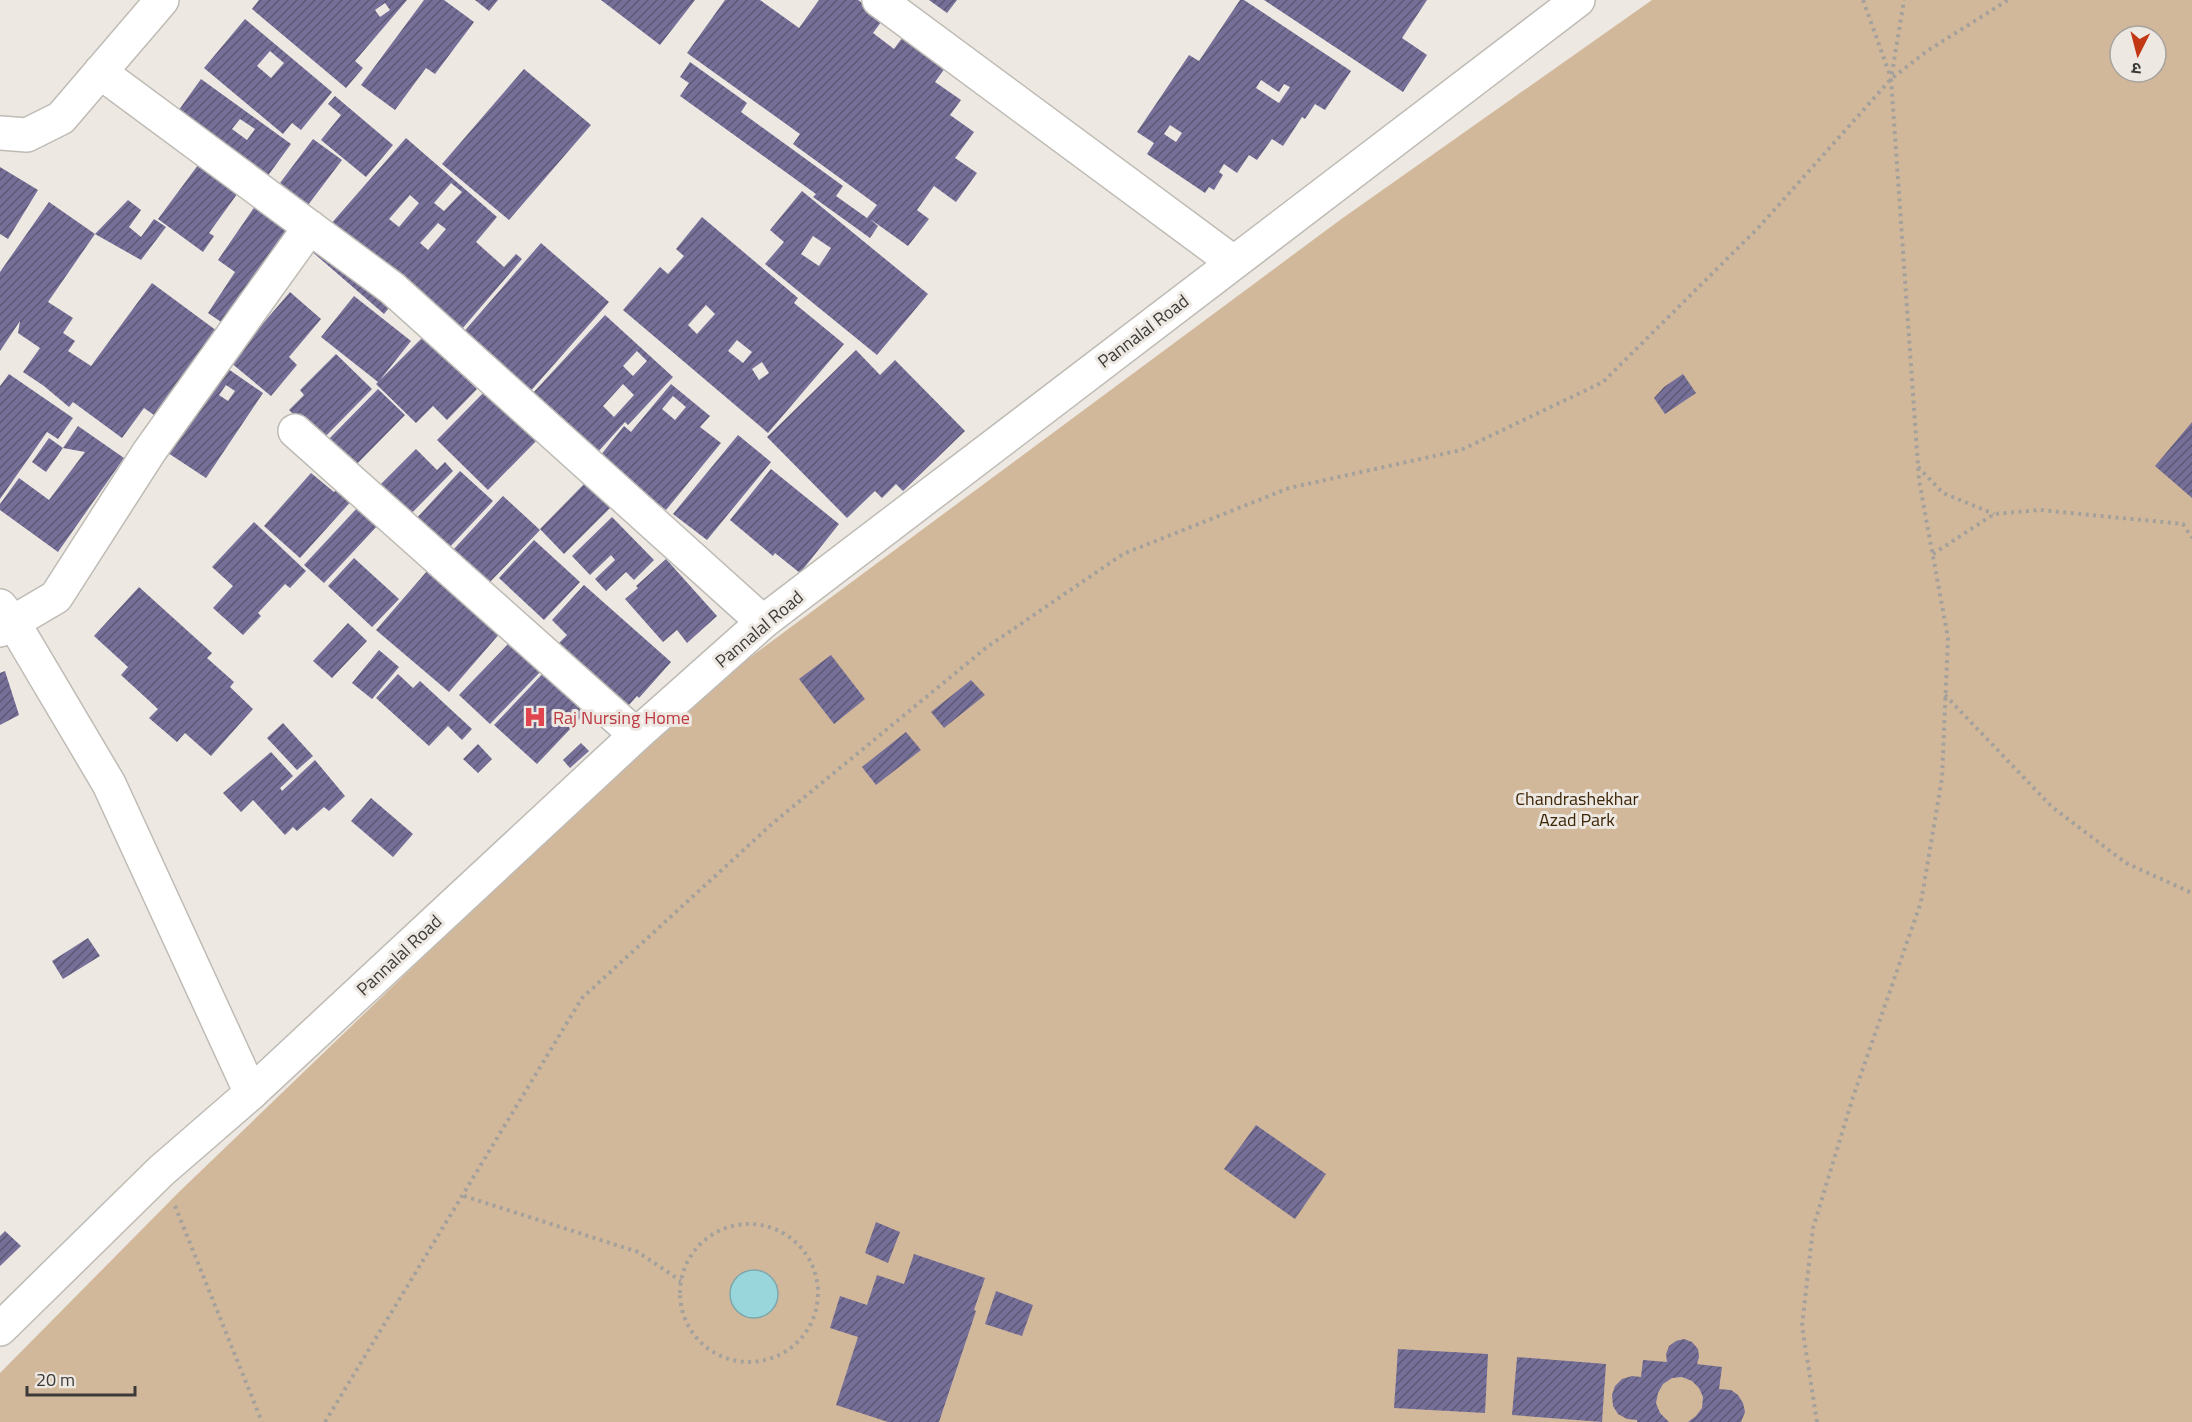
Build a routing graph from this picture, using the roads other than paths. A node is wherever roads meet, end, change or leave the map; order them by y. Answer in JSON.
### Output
{"nodes":[{"id":1,"x":162,"y":0,"type":"edge"},
{"id":2,"x":879,"y":0,"type":"edge"},
{"id":3,"x":1578,"y":0,"type":"edge"},
{"id":4,"x":100,"y":72,"type":"junction"},
{"id":5,"x":0,"y":133,"type":"edge"},
{"id":6,"x":310,"y":227,"type":"junction"},
{"id":7,"x":1233,"y":262,"type":"junction"},
{"id":8,"x":295,"y":431,"type":"dead end"},
{"id":9,"x":4,"y":619,"type":"edge"},
{"id":10,"x":764,"y":622,"type":"junction"},
{"id":11,"x":636,"y":735,"type":"junction"},
{"id":12,"x":251,"y":1093,"type":"junction"},
{"id":13,"x":0,"y":1329,"type":"edge"}],
"edges":[{"from":1,"to":4,"type":"street"},
{"from":2,"to":7,"type":"street"},
{"from":3,"to":7,"type":"street","name":"Pannalal Road"},
{"from":4,"to":5,"type":"street"},
{"from":4,"to":6,"type":"street"},
{"from":6,"to":9,"type":"street"},
{"from":6,"to":10,"type":"street"},
{"from":7,"to":10,"type":"street","name":"Pannalal Road"},
{"from":8,"to":11,"type":"street"},
{"from":9,"to":12,"type":"street"},
{"from":10,"to":11,"type":"street","name":"Pannalal Road"},
{"from":11,"to":12,"type":"street","name":"Pannalal Road"},
{"from":12,"to":13,"type":"street","name":"Pannalal Road"}]}
